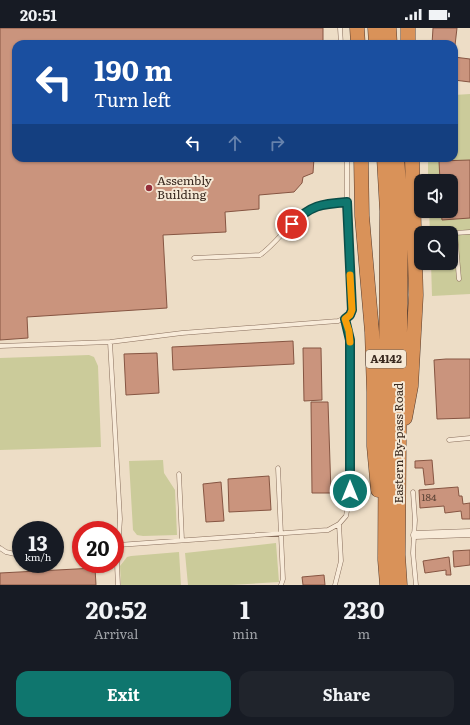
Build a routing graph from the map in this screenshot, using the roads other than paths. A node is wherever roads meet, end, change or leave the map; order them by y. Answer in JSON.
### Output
{"nodes":[{"id":1,"x":340,"y":28,"type":"edge"},
{"id":2,"x":358,"y":28,"type":"edge"},
{"id":3,"x":375,"y":28,"type":"edge"},
{"id":4,"x":389,"y":28,"type":"edge"},
{"id":5,"x":408,"y":28,"type":"edge"},
{"id":6,"x":341,"y":40,"type":"edge"},
{"id":7,"x":358,"y":40,"type":"edge"},
{"id":8,"x":376,"y":40,"type":"edge"},
{"id":9,"x":390,"y":40,"type":"edge"},
{"id":10,"x":408,"y":40,"type":"edge"},
{"id":11,"x":347,"y":162,"type":"edge"},
{"id":12,"x":361,"y":162,"type":"edge"},
{"id":13,"x":384,"y":162,"type":"edge"},
{"id":14,"x":397,"y":162,"type":"edge"},
{"id":15,"x":412,"y":162,"type":"edge"},
{"id":16,"x":347,"y":202,"type":"junction"},
{"id":17,"x":470,"y":232,"type":"edge"},
{"id":18,"x":194,"y":258,"type":"dead end"},
{"id":19,"x":459,"y":280,"type":"dead end"},
{"id":20,"x":345,"y":319,"type":"junction"},
{"id":21,"x":110,"y":342,"type":"junction"},
{"id":22,"x":0,"y":346,"type":"edge"},
{"id":23,"x":399,"y":437,"type":"junction"},
{"id":24,"x":470,"y":438,"type":"edge"},
{"id":25,"x":449,"y":440,"type":"dead end"},
{"id":26,"x":278,"y":468,"type":"dead end"},
{"id":27,"x":179,"y":474,"type":"dead end"},
{"id":28,"x":413,"y":492,"type":"dead end"},
{"id":29,"x":120,"y":521,"type":"edge"},
{"id":30,"x":339,"y":524,"type":"junction"},
{"id":31,"x":281,"y":533,"type":"junction"},
{"id":32,"x":470,"y":533,"type":"edge"},
{"id":33,"x":415,"y":535,"type":"junction"},
{"id":34,"x":182,"y":540,"type":"junction"},
{"id":35,"x":124,"y":545,"type":"edge"},
{"id":36,"x":0,"y":548,"type":"edge"},
{"id":37,"x":12,"y":553,"type":"edge"},
{"id":38,"x":385,"y":560,"type":"junction"},
{"id":39,"x":117,"y":573,"type":"edge"},
{"id":40,"x":118,"y":585,"type":"edge"},
{"id":41,"x":281,"y":585,"type":"edge"},
{"id":42,"x":335,"y":585,"type":"edge"},
{"id":43,"x":387,"y":585,"type":"edge"},
{"id":44,"x":400,"y":585,"type":"edge"},
{"id":45,"x":416,"y":585,"type":"edge"}],
"edges":[{"from":1,"to":6,"type":"lane"},
{"from":2,"to":7,"type":"highway"},
{"from":3,"to":8,"type":"highway"},
{"from":4,"to":9,"type":"highway"},
{"from":5,"to":10,"type":"highway"},
{"from":11,"to":16,"type":"lane"},
{"from":12,"to":38,"type":"highway"},
{"from":13,"to":38,"type":"highway","name":"Eastern By-pass Road","number":"A4142"},
{"from":14,"to":23,"type":"highway","name":"Eastern By-pass Road","number":"A4142"},
{"from":15,"to":23,"type":"highway"},
{"from":16,"to":18,"type":"lane"},
{"from":16,"to":20,"type":"lane"},
{"from":17,"to":19,"type":"lane"},
{"from":20,"to":21,"type":"lane"},
{"from":20,"to":30,"type":"lane"},
{"from":21,"to":22,"type":"lane"},
{"from":21,"to":29,"type":"lane"},
{"from":23,"to":44,"type":"highway","name":"Eastern By-pass Road","number":"A4142"},
{"from":24,"to":25,"type":"lane"},
{"from":26,"to":31,"type":"lane"},
{"from":27,"to":34,"type":"lane"},
{"from":28,"to":33,"type":"lane"},
{"from":30,"to":31,"type":"lane"},
{"from":30,"to":42,"type":"lane"},
{"from":31,"to":34,"type":"lane"},
{"from":31,"to":41,"type":"lane"},
{"from":32,"to":33,"type":"street"},
{"from":33,"to":45,"type":"lane"},
{"from":34,"to":35,"type":"lane"},
{"from":36,"to":37,"type":"lane"},
{"from":38,"to":43,"type":"highway","name":"Eastern By-pass Road","number":"A4142"},
{"from":39,"to":40,"type":"lane"}]}
